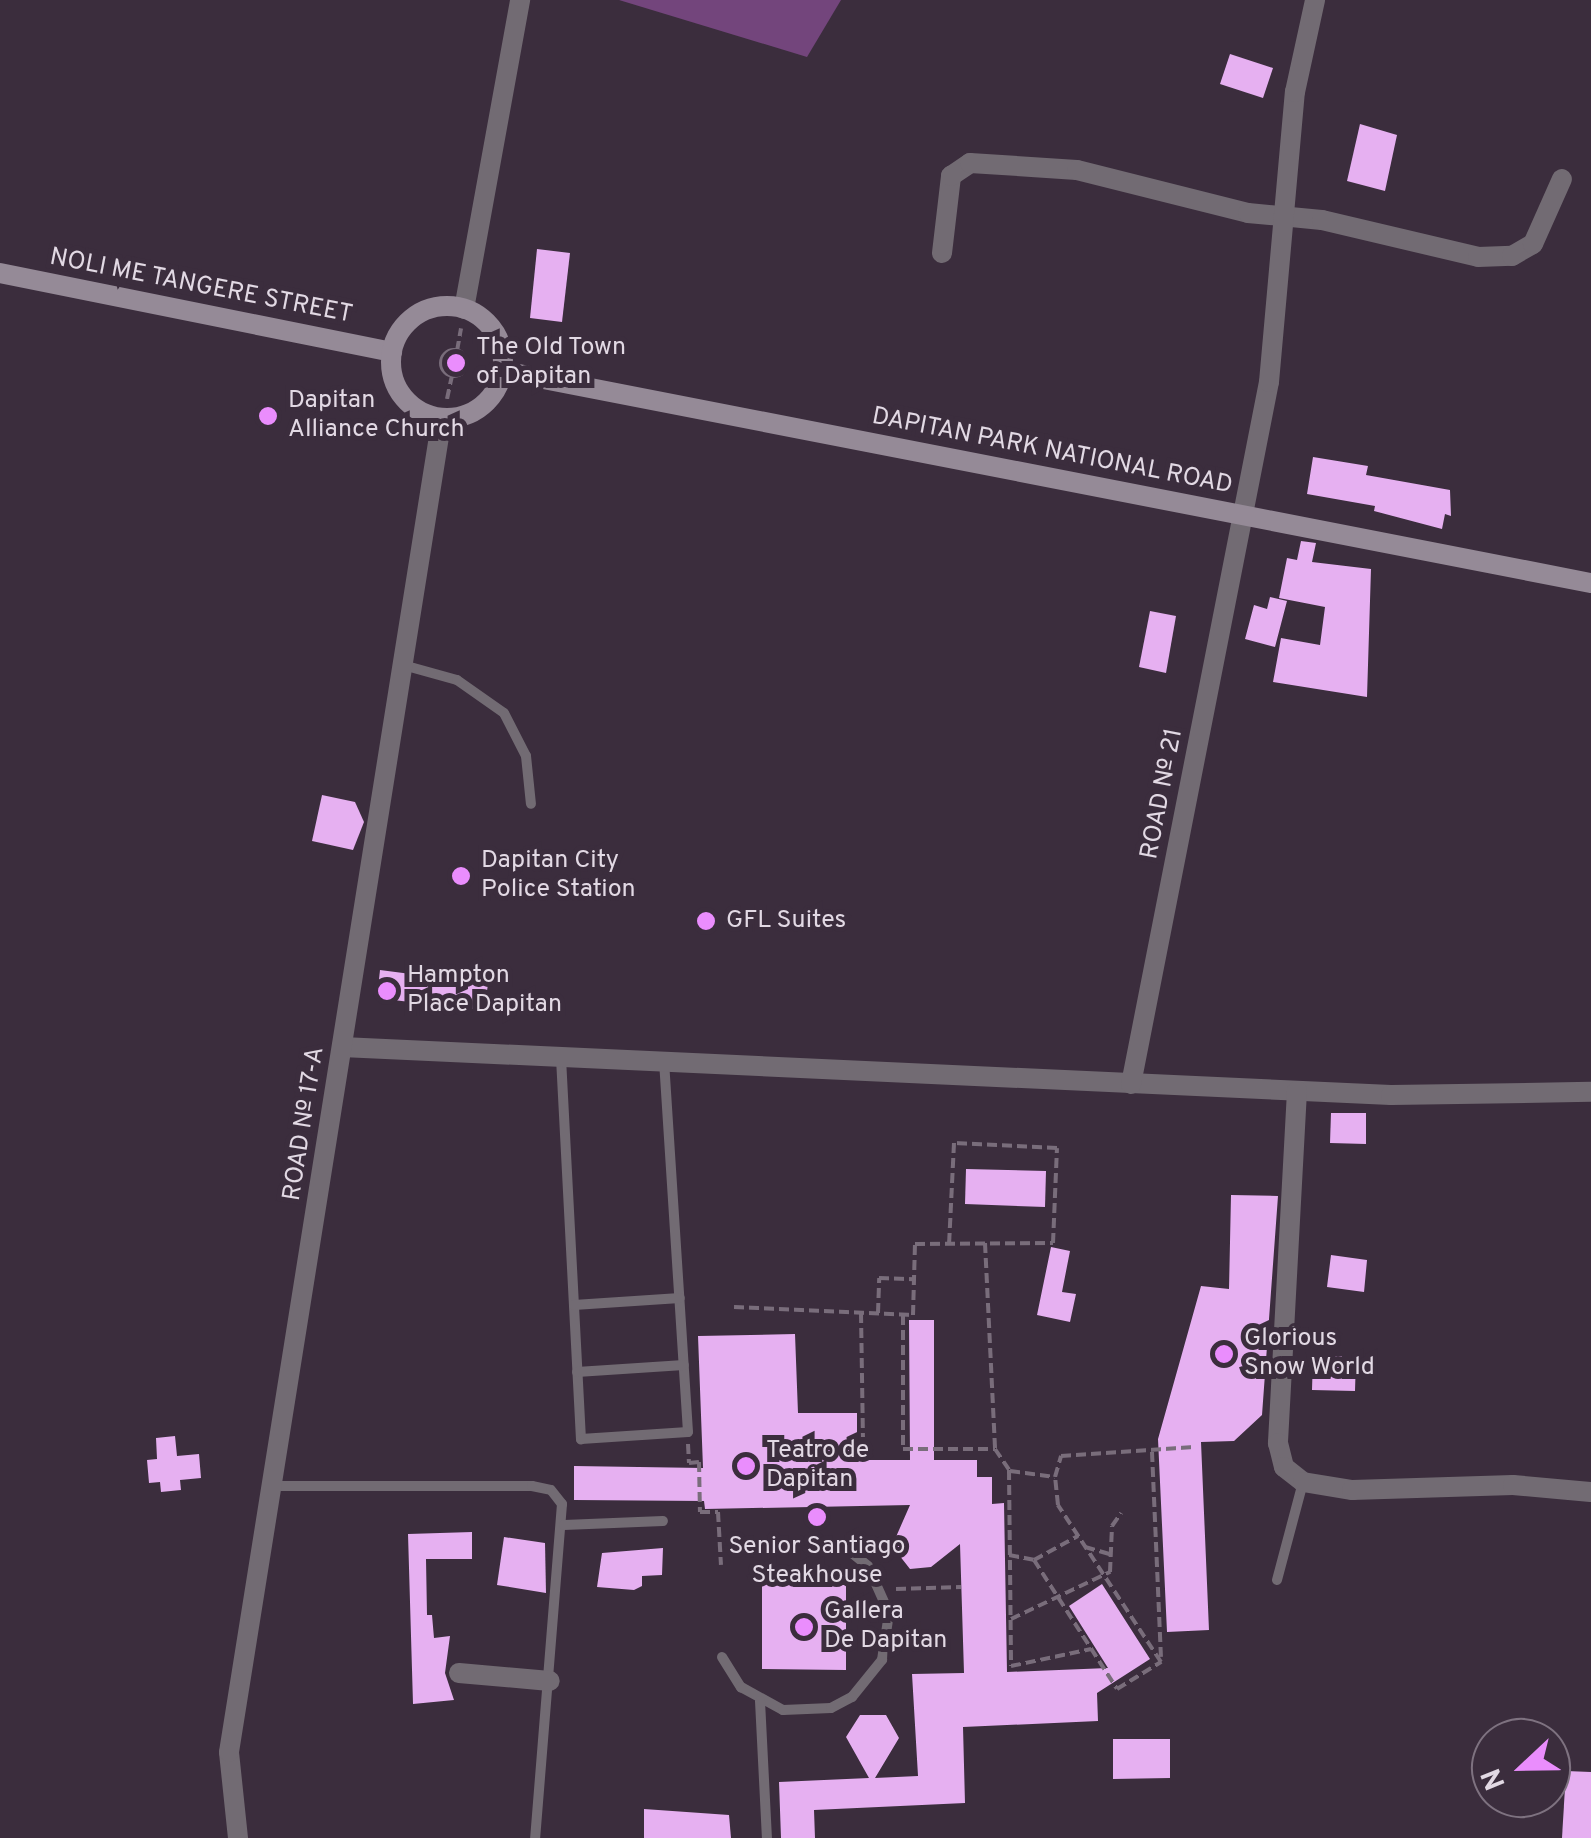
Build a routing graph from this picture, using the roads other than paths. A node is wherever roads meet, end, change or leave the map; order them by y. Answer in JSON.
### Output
{"nodes":[{"id":1,"x":520,"y":0,"type":"edge"},
{"id":2,"x":1314,"y":0,"type":"edge"},
{"id":3,"x":1562,"y":179,"type":"dead end"},
{"id":4,"x":1283,"y":218,"type":"junction"},
{"id":5,"x":942,"y":254,"type":"dead end"},
{"id":6,"x":0,"y":273,"type":"edge"},
{"id":7,"x":464,"y":309,"type":"junction"},
{"id":8,"x":392,"y":352,"type":"junction"},
{"id":9,"x":503,"y":371,"type":"junction"},
{"id":10,"x":442,"y":418,"type":"junction"},
{"id":11,"x":1244,"y":514,"type":"junction"},
{"id":12,"x":1591,"y":583,"type":"edge"},
{"id":13,"x":403,"y":665,"type":"junction"},
{"id":14,"x":531,"y":804,"type":"dead end"},
{"id":15,"x":342,"y":1048,"type":"junction"},
{"id":16,"x":561,"y":1058,"type":"junction"},
{"id":17,"x":664,"y":1062,"type":"junction"},
{"id":18,"x":1132,"y":1084,"type":"junction"},
{"id":19,"x":1297,"y":1091,"type":"junction"},
{"id":20,"x":1591,"y":1092,"type":"edge"},
{"id":21,"x":680,"y":1298,"type":"junction"},
{"id":22,"x":574,"y":1305,"type":"junction"},
{"id":23,"x":684,"y":1365,"type":"junction"},
{"id":24,"x":578,"y":1372,"type":"junction"},
{"id":25,"x":1303,"y":1482,"type":"junction"},
{"id":26,"x":274,"y":1486,"type":"junction"},
{"id":27,"x":1591,"y":1492,"type":"edge"},
{"id":28,"x":663,"y":1520,"type":"dead end"},
{"id":29,"x":564,"y":1525,"type":"junction"},
{"id":30,"x":846,"y":1548,"type":"dead end"},
{"id":31,"x":1277,"y":1580,"type":"dead end"},
{"id":32,"x":722,"y":1657,"type":"dead end"},
{"id":33,"x":459,"y":1673,"type":"dead end"},
{"id":34,"x":550,"y":1682,"type":"junction"},
{"id":35,"x":760,"y":1701,"type":"junction"},
{"id":36,"x":238,"y":1838,"type":"edge"},
{"id":37,"x":535,"y":1838,"type":"edge"},
{"id":38,"x":767,"y":1838,"type":"edge"}],
"edges":[{"from":1,"to":7,"type":"street"},
{"from":2,"to":4,"type":"street","name":"ROAD № 21"},
{"from":3,"to":4,"type":"street"},
{"from":4,"to":5,"type":"street"},
{"from":4,"to":11,"type":"street","name":"ROAD № 21"},
{"from":6,"to":8,"type":"main road","name":"NOLI ME TANGERE STREET"},
{"from":7,"to":8,"type":"main road"},
{"from":7,"to":9,"type":"main road"},
{"from":8,"to":10,"type":"main road"},
{"from":9,"to":10,"type":"main road"},
{"from":9,"to":11,"type":"main road","name":"DAPITAN PARK NATIONAL ROAD"},
{"from":10,"to":13,"type":"street","name":"ROAD № 17-A"},
{"from":11,"to":12,"type":"main road","name":"DAPITAN PARK NATIONAL ROAD"},
{"from":11,"to":18,"type":"street","name":"ROAD № 21"},
{"from":13,"to":14,"type":"lane"},
{"from":13,"to":15,"type":"street","name":"ROAD № 17-A"},
{"from":15,"to":16,"type":"street"},
{"from":15,"to":26,"type":"street","name":"ROAD № 17-A"},
{"from":16,"to":17,"type":"street"},
{"from":16,"to":22,"type":"lane"},
{"from":17,"to":18,"type":"street"},
{"from":17,"to":21,"type":"lane"},
{"from":18,"to":19,"type":"street"},
{"from":19,"to":20,"type":"street"},
{"from":19,"to":25,"type":"street"},
{"from":21,"to":22,"type":"lane"},
{"from":21,"to":23,"type":"lane"},
{"from":22,"to":24,"type":"lane"},
{"from":23,"to":24,"type":"lane"},
{"from":23,"to":24,"type":"lane"},
{"from":25,"to":27,"type":"street"},
{"from":25,"to":31,"type":"lane"},
{"from":26,"to":29,"type":"lane"},
{"from":26,"to":36,"type":"street","name":"ROAD № 17-A"},
{"from":28,"to":29,"type":"lane"},
{"from":29,"to":34,"type":"lane"},
{"from":30,"to":35,"type":"lane"},
{"from":32,"to":35,"type":"lane"},
{"from":33,"to":34,"type":"street"},
{"from":34,"to":37,"type":"lane"},
{"from":35,"to":38,"type":"lane"}]}
